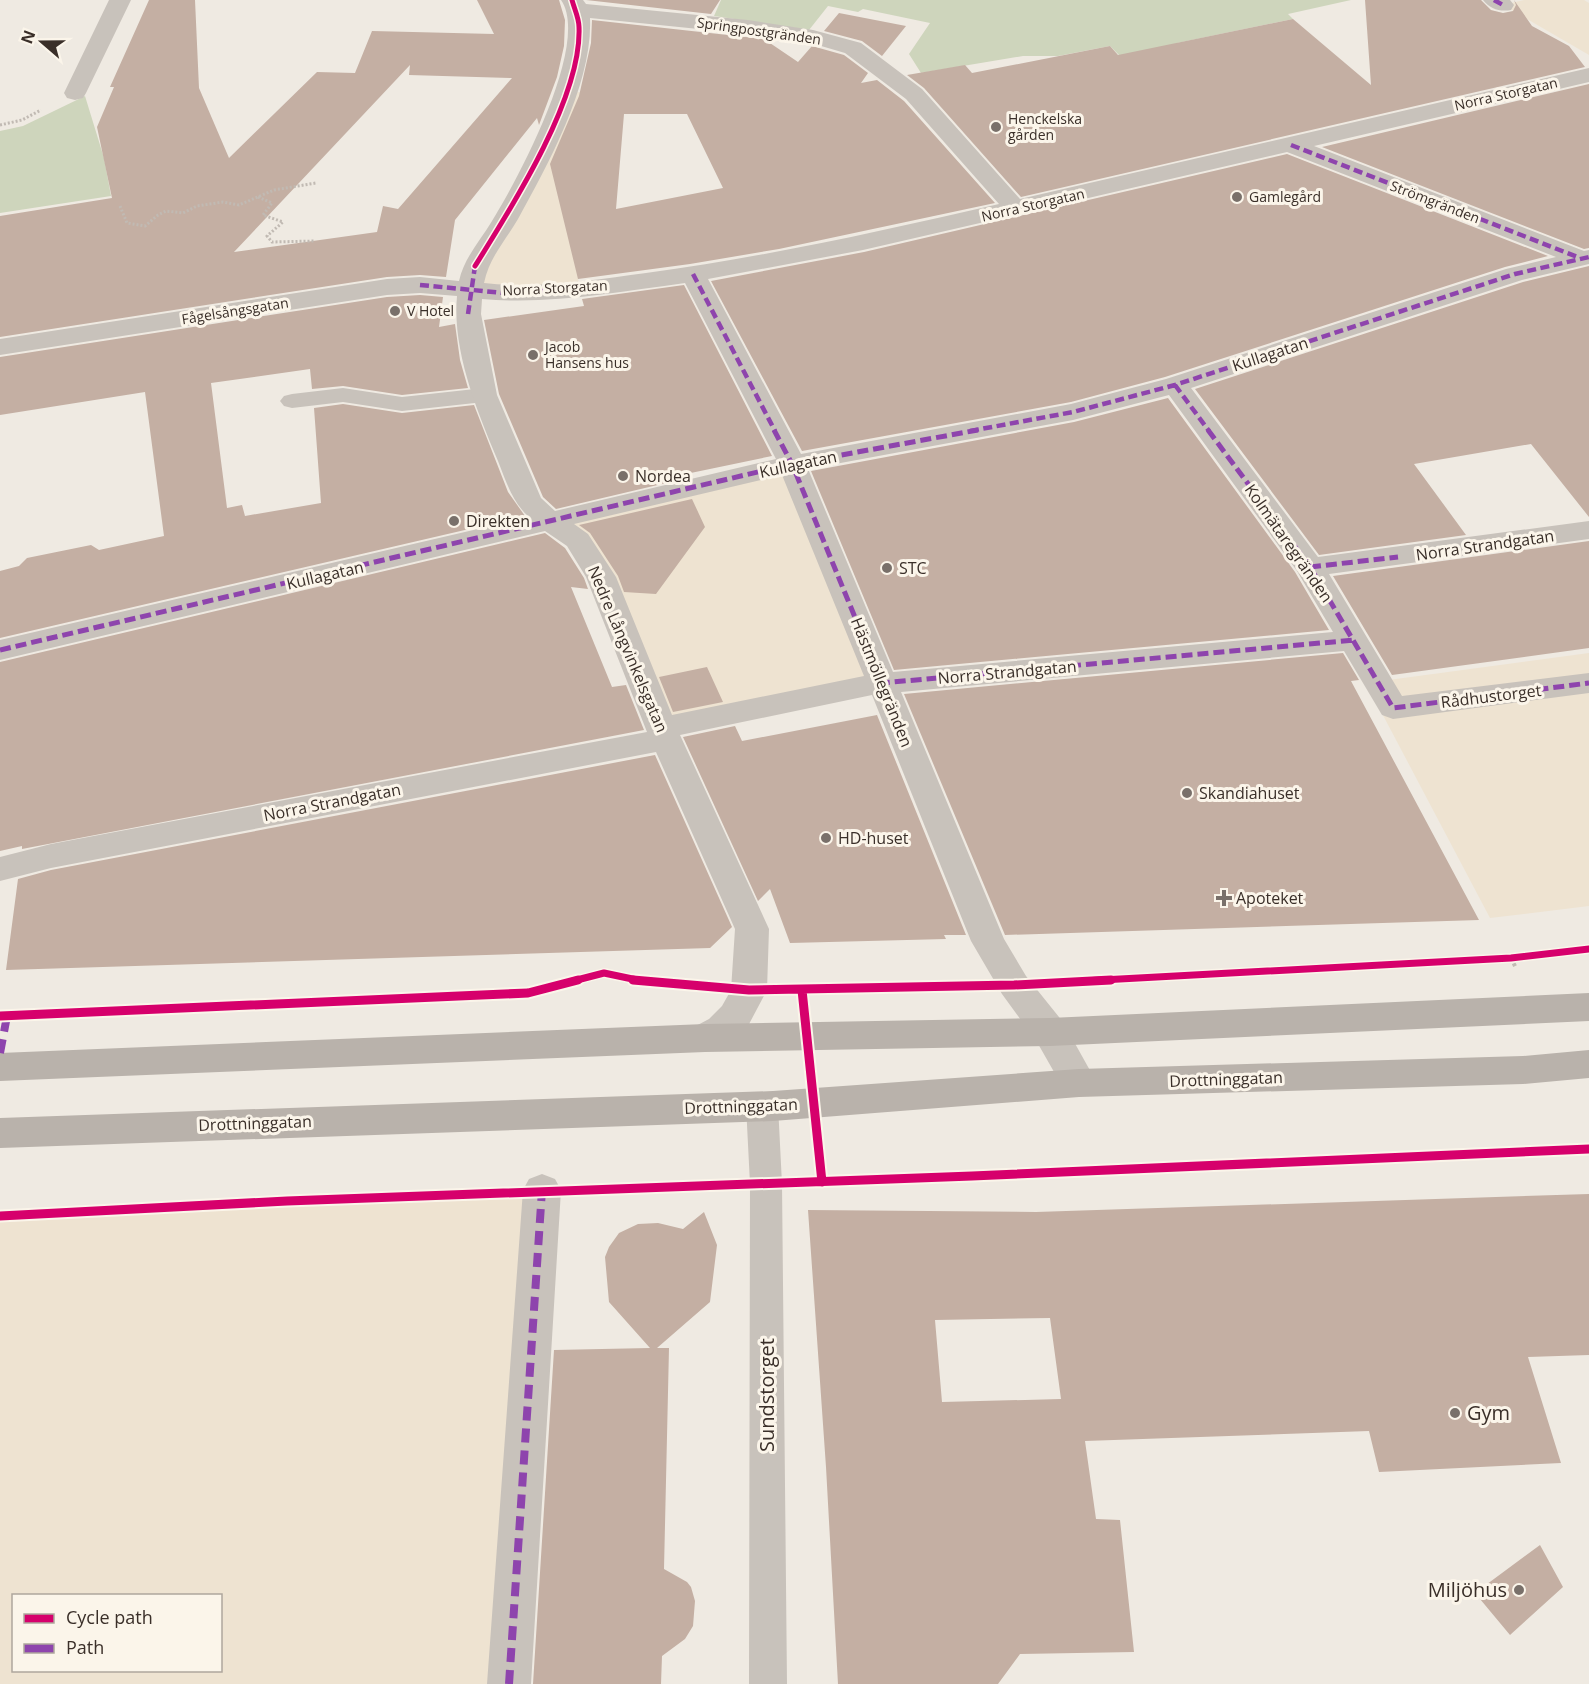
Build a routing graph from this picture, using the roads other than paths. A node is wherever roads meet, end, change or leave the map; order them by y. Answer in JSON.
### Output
{"nodes":[{"id":1,"x":120,"y":0,"type":"edge"},
{"id":2,"x":575,"y":5,"type":"edge"},
{"id":3,"x":1589,"y":75,"type":"edge"},
{"id":4,"x":75,"y":93,"type":"dead end"},
{"id":5,"x":1290,"y":145,"type":"junction"},
{"id":6,"x":1016,"y":209,"type":"junction"},
{"id":7,"x":1584,"y":257,"type":"edge"},
{"id":8,"x":693,"y":274,"type":"junction"},
{"id":9,"x":470,"y":288,"type":"junction"},
{"id":10,"x":0,"y":347,"type":"edge"},
{"id":11,"x":1175,"y":385,"type":"junction"},
{"id":12,"x":484,"y":395,"type":"junction"},
{"id":13,"x":292,"y":401,"type":"dead end"},
{"id":14,"x":792,"y":464,"type":"junction"},
{"id":15,"x":551,"y":522,"type":"junction"},
{"id":16,"x":1589,"y":530,"type":"edge"},
{"id":17,"x":1310,"y":567,"type":"junction"},
{"id":18,"x":1354,"y":640,"type":"junction"},
{"id":19,"x":0,"y":650,"type":"edge"},
{"id":20,"x":882,"y":683,"type":"junction"},
{"id":21,"x":1589,"y":683,"type":"edge"},
{"id":22,"x":1393,"y":708,"type":"joint"},
{"id":23,"x":664,"y":733,"type":"junction"},
{"id":24,"x":0,"y":869,"type":"edge"},
{"id":25,"x":1589,"y":1007,"type":"edge"},
{"id":26,"x":1050,"y":1032,"type":"junction"},
{"id":27,"x":705,"y":1038,"type":"junction"},
{"id":28,"x":1589,"y":1064,"type":"edge"},
{"id":29,"x":0,"y":1067,"type":"edge"},
{"id":30,"x":1079,"y":1083,"type":"junction"},
{"id":31,"x":762,"y":1106,"type":"junction"},
{"id":32,"x":0,"y":1133,"type":"edge"},
{"id":33,"x":542,"y":1190,"type":"dead end"},
{"id":34,"x":509,"y":1684,"type":"edge"},
{"id":35,"x":768,"y":1684,"type":"edge"}],
"edges":[{"from":1,"to":4,"type":"street"},
{"from":2,"to":6,"type":"street","name":"Springpostgränden"},
{"from":2,"to":9,"type":"street","name":"Nedre Långvinkelsgatan"},
{"from":3,"to":5,"type":"street","name":"Norra Storgatan"},
{"from":5,"to":6,"type":"street","name":"Norra Storgatan"},
{"from":5,"to":7,"type":"street","name":"Strömgränden"},
{"from":6,"to":8,"type":"street","name":"Norra Storgatan"},
{"from":7,"to":11,"type":"street","name":"Kullagatan"},
{"from":8,"to":9,"type":"street","name":"Norra Storgatan"},
{"from":8,"to":14,"type":"street","name":"Hästmöllegränden"},
{"from":9,"to":10,"type":"street","name":"Fågelsångsgatan"},
{"from":9,"to":12,"type":"street","name":"Nedre Långvinkelsgatan"},
{"from":11,"to":14,"type":"street","name":"Kullagatan"},
{"from":11,"to":17,"type":"street","name":"Kolmätaregränden"},
{"from":12,"to":13,"type":"lane"},
{"from":12,"to":15,"type":"street","name":"Nedre Långvinkelsgatan"},
{"from":14,"to":15,"type":"street","name":"Kullagatan"},
{"from":14,"to":20,"type":"street","name":"Hästmöllegränden"},
{"from":15,"to":19,"type":"street","name":"Kullagatan"},
{"from":15,"to":23,"type":"street","name":"Nedre Långvinkelsgatan"},
{"from":16,"to":17,"type":"street","name":"Norra Strandgatan"},
{"from":17,"to":18,"type":"street","name":"Kolmätaregränden"},
{"from":18,"to":20,"type":"street","name":"Norra Strandgatan"},
{"from":18,"to":22,"type":"street","name":"Kolmätaregränden"},
{"from":20,"to":23,"type":"street","name":"Norra Strandgatan"},
{"from":20,"to":26,"type":"street","name":"Hästmöllegränden"},
{"from":21,"to":22,"type":"street","name":"Rådhustorget"},
{"from":23,"to":24,"type":"street","name":"Norra Strandgatan"},
{"from":23,"to":27,"type":"street","name":"Nedre Långvinkelsgatan"},
{"from":25,"to":26,"type":"main road"},
{"from":26,"to":27,"type":"main road"},
{"from":26,"to":30,"type":"street","name":"Hästmöllegränden"},
{"from":27,"to":29,"type":"main road"},
{"from":28,"to":30,"type":"main road","name":"Drottninggatan"},
{"from":30,"to":31,"type":"main road","name":"Drottninggatan"},
{"from":31,"to":32,"type":"main road","name":"Drottninggatan"},
{"from":31,"to":35,"type":"lane","name":"Sundstorget"},
{"from":33,"to":34,"type":"street"}]}
